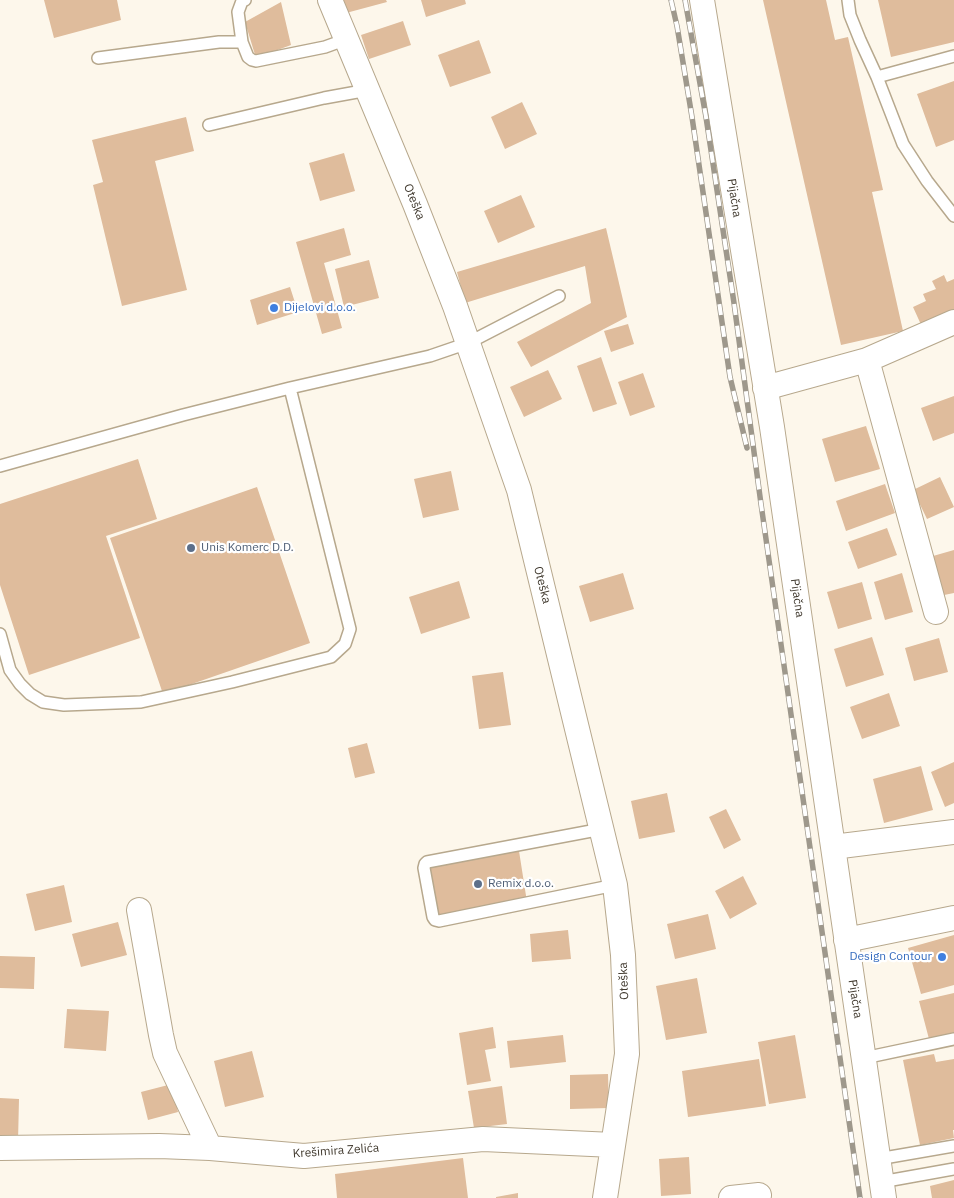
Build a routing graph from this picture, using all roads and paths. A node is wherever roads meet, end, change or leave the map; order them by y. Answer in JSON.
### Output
{"nodes":[{"id":1,"x":245,"y":0,"type":"edge"},
{"id":2,"x":330,"y":0,"type":"edge"},
{"id":3,"x":702,"y":0,"type":"edge"},
{"id":4,"x":848,"y":0,"type":"edge"},
{"id":5,"x":347,"y":38,"type":"junction"},
{"id":6,"x":242,"y":42,"type":"junction"},
{"id":7,"x":954,"y":56,"type":"edge"},
{"id":8,"x":98,"y":58,"type":"dead end"},
{"id":9,"x":877,"y":77,"type":"junction"},
{"id":10,"x":368,"y":90,"type":"junction"},
{"id":11,"x":209,"y":125,"type":"dead end"},
{"id":12,"x":954,"y":216,"type":"edge"},
{"id":13,"x":559,"y":296,"type":"dead end"},
{"id":14,"x":954,"y":322,"type":"edge"},
{"id":15,"x":468,"y":342,"type":"junction"},
{"id":16,"x":867,"y":360,"type":"junction"},
{"id":17,"x":290,"y":388,"type":"junction"},
{"id":18,"x":765,"y":388,"type":"junction"},
{"id":19,"x":0,"y":466,"type":"edge"},
{"id":20,"x":936,"y":612,"type":"dead end"},
{"id":21,"x":0,"y":634,"type":"edge"},
{"id":22,"x":602,"y":830,"type":"junction"},
{"id":23,"x":954,"y":832,"type":"edge"},
{"id":24,"x":833,"y":847,"type":"junction"},
{"id":25,"x":616,"y":885,"type":"junction"},
{"id":26,"x":139,"y":910,"type":"dead end"},
{"id":27,"x":954,"y":918,"type":"edge"},
{"id":28,"x":846,"y":940,"type":"junction"},
{"id":29,"x":954,"y":1039,"type":"edge"},
{"id":30,"x":864,"y":1058,"type":"junction"},
{"id":31,"x":612,"y":1145,"type":"junction"},
{"id":32,"x":954,"y":1146,"type":"edge"},
{"id":33,"x":0,"y":1148,"type":"edge"},
{"id":34,"x":210,"y":1148,"type":"junction"},
{"id":35,"x":954,"y":1169,"type":"edge"},
{"id":36,"x":881,"y":1180,"type":"edge"},
{"id":37,"x":758,"y":1195,"type":"dead end"},
{"id":38,"x":605,"y":1198,"type":"edge"},
{"id":39,"x":731,"y":1198,"type":"edge"}],
"edges":[{"from":1,"to":6,"type":"lane"},
{"from":2,"to":5,"type":"street","name":"Oteška"},
{"from":3,"to":18,"type":"street","name":"Pijačna"},
{"from":4,"to":9,"type":"lane"},
{"from":5,"to":6,"type":"lane"},
{"from":5,"to":10,"type":"street","name":"Oteška"},
{"from":6,"to":8,"type":"lane"},
{"from":7,"to":9,"type":"lane"},
{"from":9,"to":12,"type":"lane"},
{"from":10,"to":11,"type":"lane"},
{"from":10,"to":15,"type":"street","name":"Oteška"},
{"from":13,"to":15,"type":"lane"},
{"from":14,"to":16,"type":"street"},
{"from":15,"to":17,"type":"lane"},
{"from":15,"to":22,"type":"street","name":"Oteška"},
{"from":16,"to":18,"type":"street"},
{"from":16,"to":20,"type":"street"},
{"from":17,"to":19,"type":"lane"},
{"from":17,"to":21,"type":"lane"},
{"from":18,"to":24,"type":"street","name":"Pijačna"},
{"from":22,"to":25,"type":"street","name":"Oteška"},
{"from":22,"to":25,"type":"lane"},
{"from":23,"to":24,"type":"street"},
{"from":24,"to":28,"type":"street","name":"Pijačna"},
{"from":25,"to":31,"type":"street","name":"Oteška"},
{"from":26,"to":34,"type":"street"},
{"from":27,"to":28,"type":"street"},
{"from":28,"to":30,"type":"street","name":"Pijačna"},
{"from":29,"to":30,"type":"lane"},
{"from":30,"to":36,"type":"street","name":"Pijačna"},
{"from":31,"to":34,"type":"street","name":"Krešimira Zelića"},
{"from":31,"to":38,"type":"street","name":"Oteška"},
{"from":32,"to":36,"type":"lane"},
{"from":33,"to":34,"type":"street","name":"Krešimira Zelića"},
{"from":35,"to":36,"type":"lane"},
{"from":37,"to":39,"type":"street"}]}
